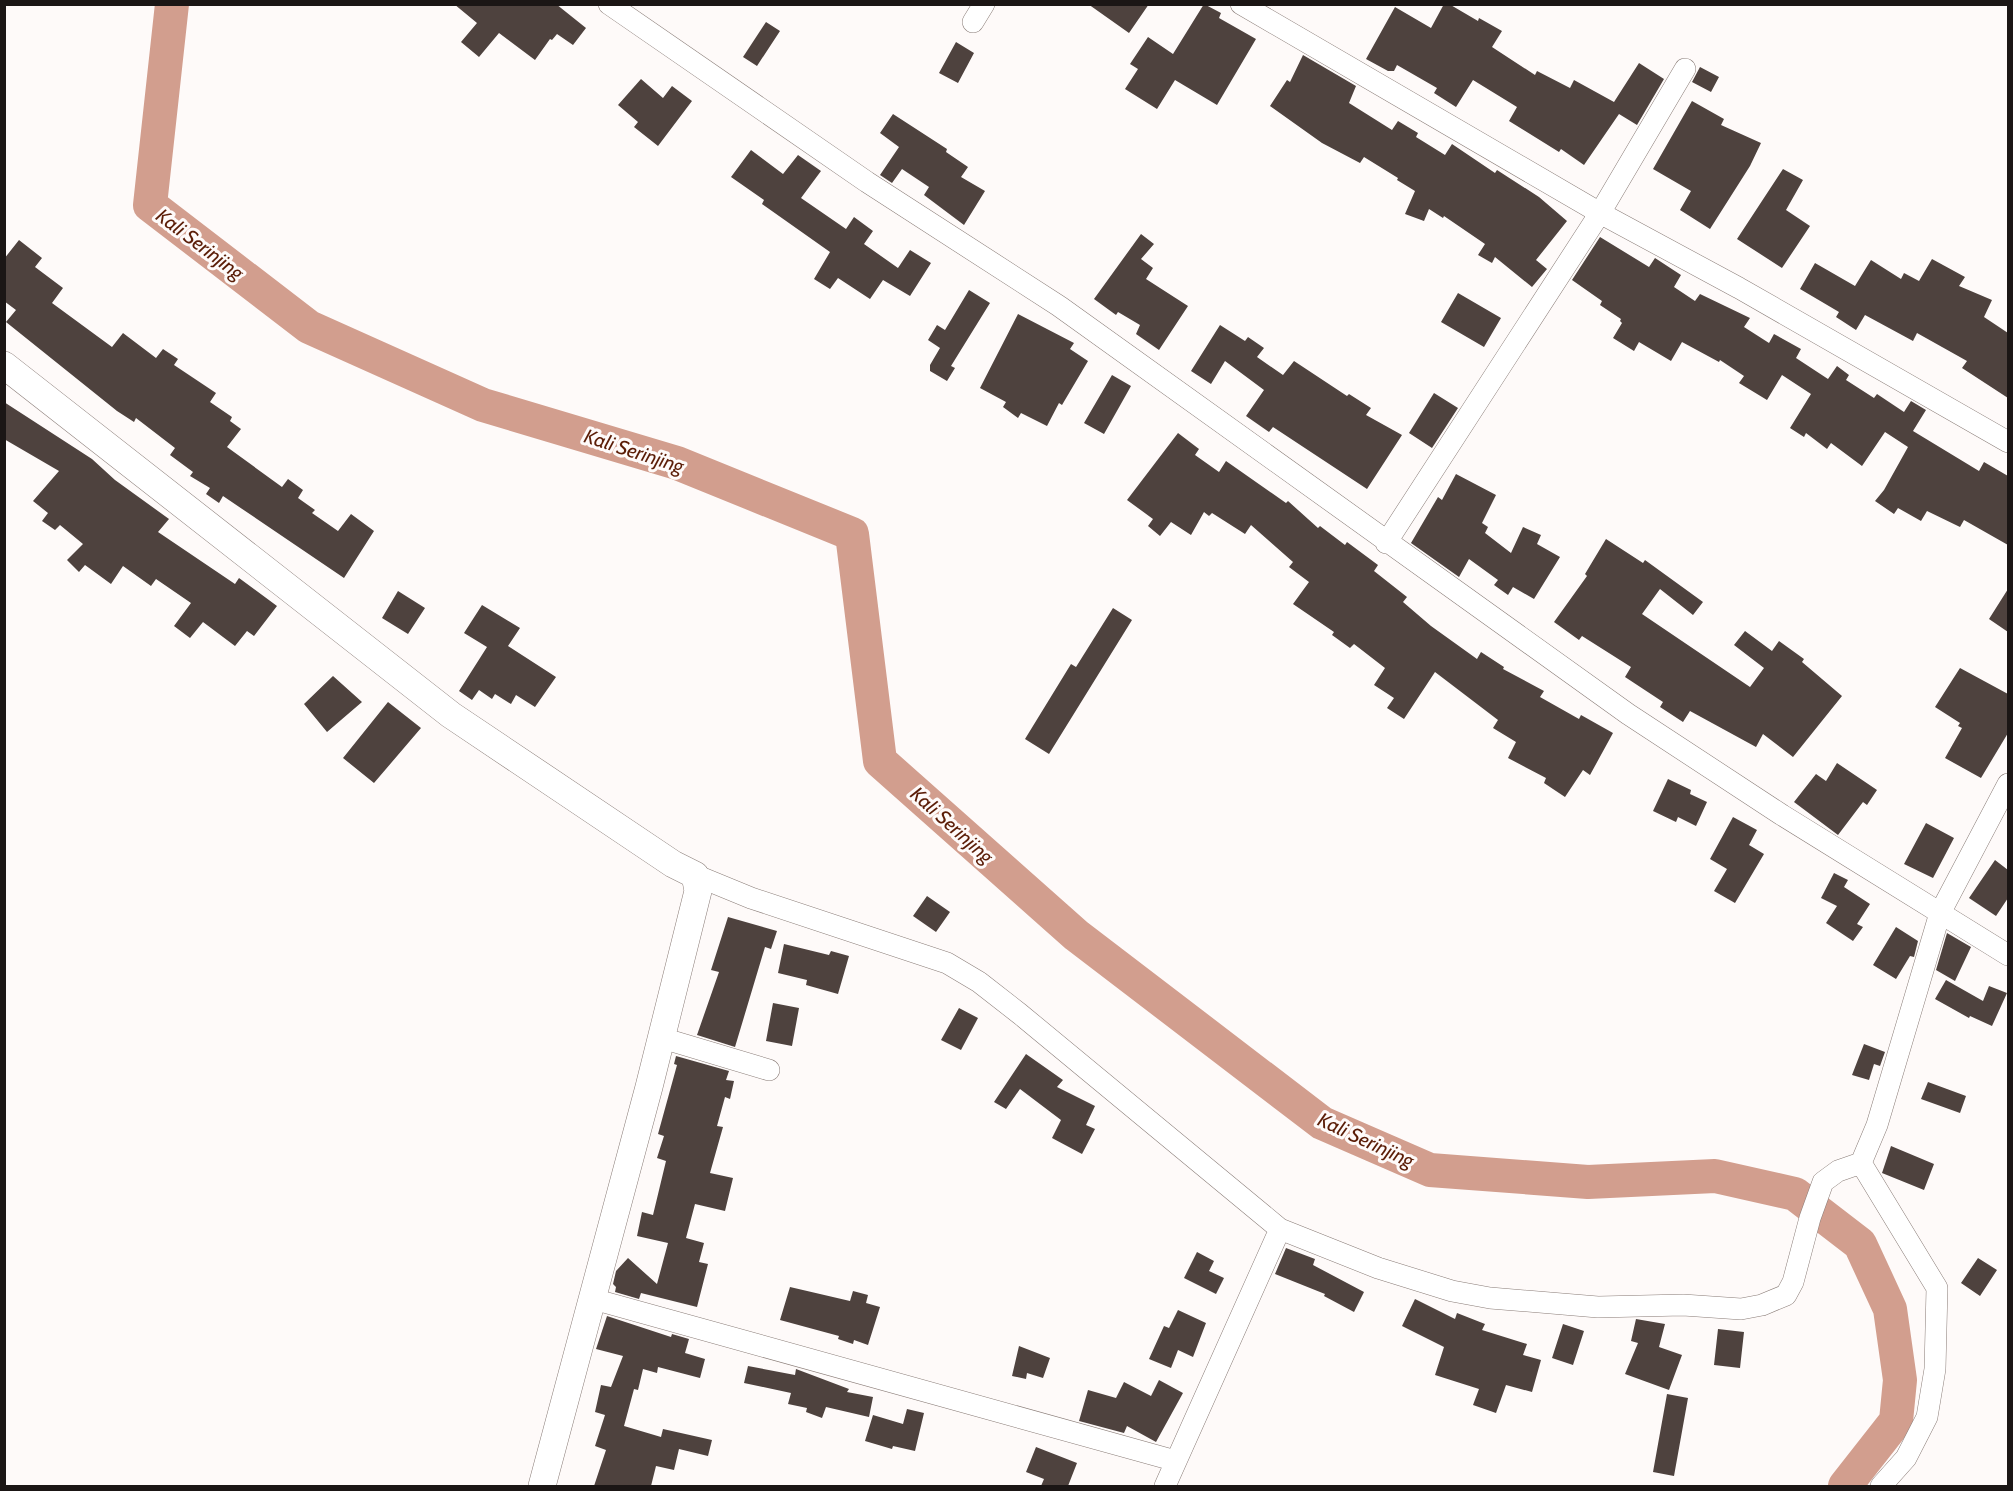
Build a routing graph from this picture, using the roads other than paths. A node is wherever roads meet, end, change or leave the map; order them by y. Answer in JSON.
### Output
{"nodes":[{"id":1,"x":609,"y":4,"type":"edge"},
{"id":2,"x":1241,"y":4,"type":"edge"},
{"id":3,"x":1684,"y":69,"type":"dead end"},
{"id":4,"x":1600,"y":213,"type":"junction"},
{"id":5,"x":4,"y":365,"type":"edge"},
{"id":6,"x":2008,"y":442,"type":"edge"},
{"id":7,"x":1386,"y":543,"type":"junction"},
{"id":8,"x":2008,"y":784,"type":"edge"},
{"id":9,"x":695,"y":875,"type":"junction"},
{"id":10,"x":1940,"y":913,"type":"junction"},
{"id":11,"x":2008,"y":955,"type":"edge"},
{"id":12,"x":662,"y":1038,"type":"junction"},
{"id":13,"x":769,"y":1070,"type":"dead end"},
{"id":14,"x":1861,"y":1163,"type":"junction"},
{"id":15,"x":1280,"y":1229,"type":"junction"},
{"id":16,"x":593,"y":1299,"type":"junction"},
{"id":17,"x":1176,"y":1461,"type":"junction"},
{"id":18,"x":542,"y":1486,"type":"edge"},
{"id":19,"x":1165,"y":1486,"type":"edge"},
{"id":20,"x":1881,"y":1486,"type":"edge"}],
"edges":[{"from":1,"to":7,"type":"street"},
{"from":2,"to":4,"type":"street"},
{"from":3,"to":4,"type":"street"},
{"from":4,"to":6,"type":"street"},
{"from":4,"to":7,"type":"street"},
{"from":5,"to":9,"type":"street"},
{"from":7,"to":10,"type":"street"},
{"from":8,"to":10,"type":"street"},
{"from":9,"to":12,"type":"street"},
{"from":9,"to":15,"type":"street"},
{"from":10,"to":11,"type":"street"},
{"from":10,"to":14,"type":"street"},
{"from":12,"to":13,"type":"street"},
{"from":12,"to":16,"type":"street"},
{"from":14,"to":15,"type":"street"},
{"from":14,"to":20,"type":"street"},
{"from":15,"to":17,"type":"street"},
{"from":16,"to":17,"type":"street"},
{"from":16,"to":18,"type":"street"},
{"from":17,"to":19,"type":"street"}]}
